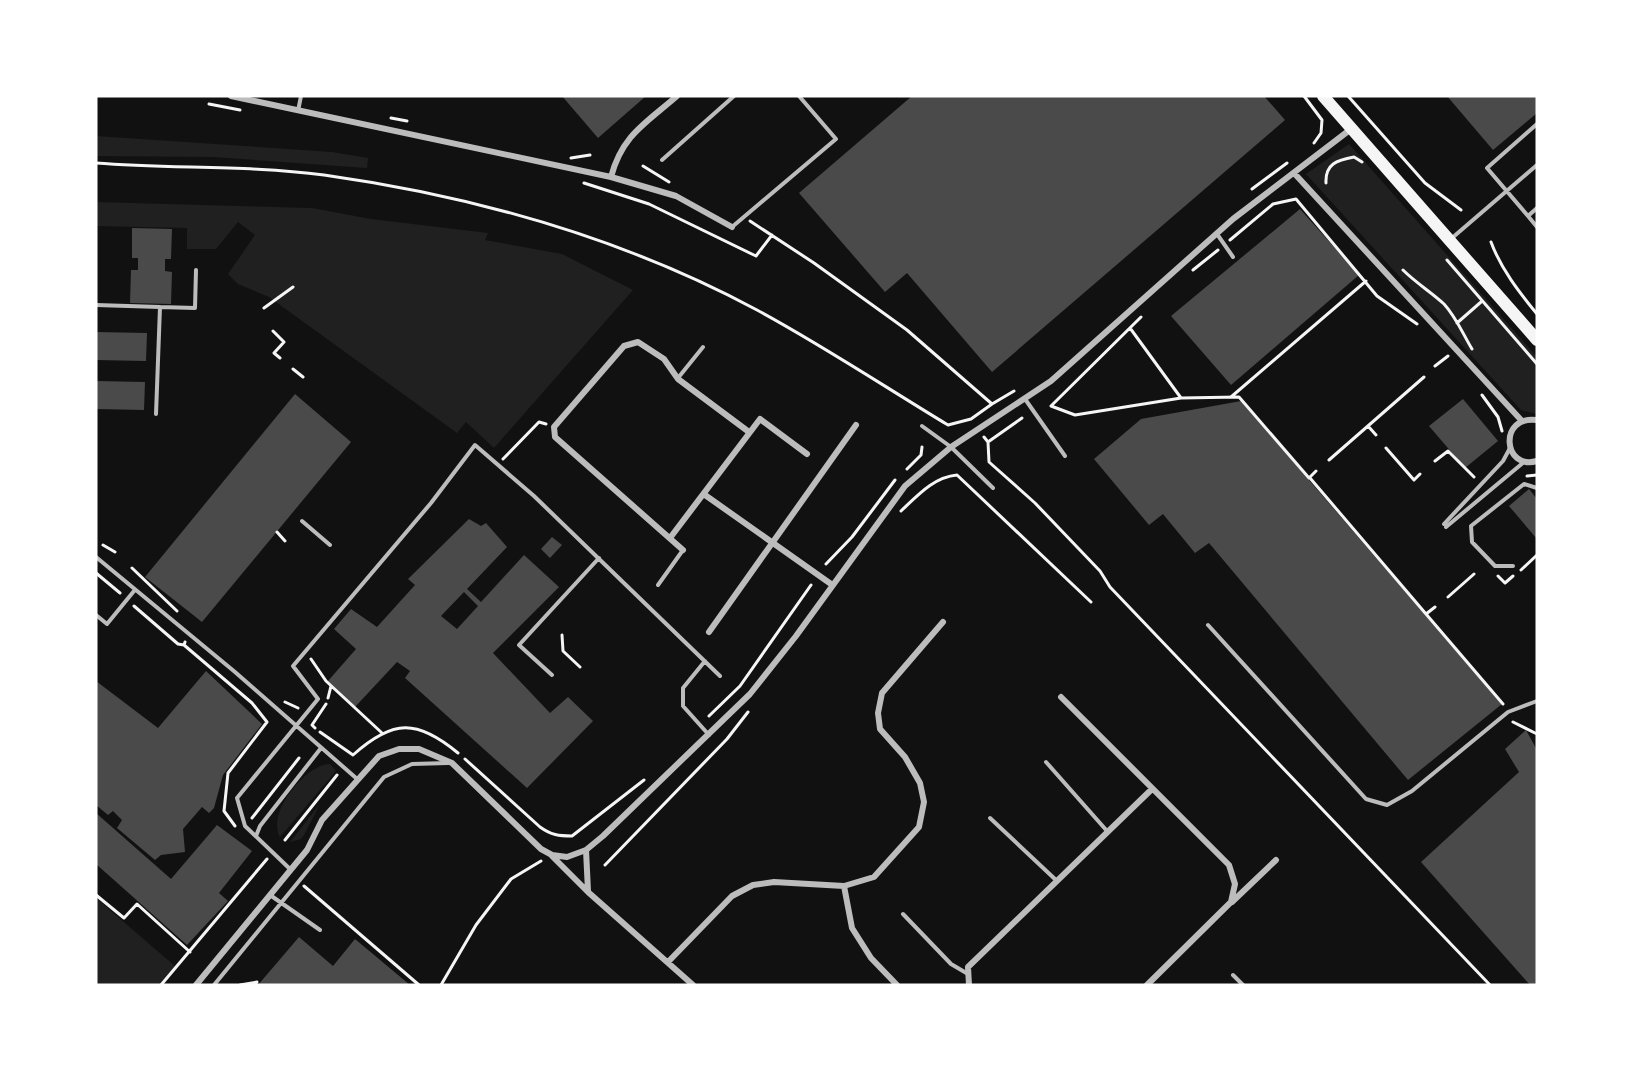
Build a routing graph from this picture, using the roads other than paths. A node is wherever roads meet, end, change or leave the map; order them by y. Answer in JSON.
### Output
{"nodes":[{"id":1,"x":231,"y":96,"type":"edge"},
{"id":2,"x":301,"y":96,"type":"edge"},
{"id":3,"x":677,"y":96,"type":"edge"},
{"id":4,"x":734,"y":96,"type":"edge"},
{"id":5,"x":799,"y":96,"type":"edge"},
{"id":6,"x":1323,"y":96,"type":"edge"},
{"id":7,"x":298,"y":112,"type":"junction"},
{"id":8,"x":1537,"y":124,"type":"edge"},
{"id":9,"x":1351,"y":129,"type":"junction"},
{"id":10,"x":662,"y":160,"type":"dead end"},
{"id":11,"x":1537,"y":165,"type":"edge"},
{"id":12,"x":1294,"y":173,"type":"junction"},
{"id":13,"x":611,"y":177,"type":"junction"},
{"id":14,"x":1505,"y":192,"type":"junction"},
{"id":15,"x":1537,"y":208,"type":"edge"},
{"id":16,"x":1528,"y":216,"type":"junction"},
{"id":17,"x":732,"y":227,"type":"joint"},
{"id":18,"x":1537,"y":227,"type":"edge"},
{"id":19,"x":1217,"y":234,"type":"junction"},
{"id":20,"x":1449,"y":240,"type":"junction"},
{"id":21,"x":1233,"y":257,"type":"dead end"},
{"id":22,"x":196,"y":270,"type":"dead end"},
{"id":23,"x":96,"y":305,"type":"edge"},
{"id":24,"x":160,"y":307,"type":"junction"},
{"id":25,"x":1537,"y":340,"type":"edge"},
{"id":26,"x":703,"y":347,"type":"dead end"},
{"id":27,"x":678,"y":379,"type":"junction"},
{"id":28,"x":1025,"y":399,"type":"junction"},
{"id":29,"x":156,"y":414,"type":"dead end"},
{"id":30,"x":1537,"y":420,"type":"edge"},
{"id":31,"x":1522,"y":421,"type":"junction"},
{"id":32,"x":856,"y":425,"type":"dead end"},
{"id":33,"x":922,"y":426,"type":"dead end"},
{"id":34,"x":749,"y":432,"type":"junction"},
{"id":35,"x":951,"y":447,"type":"junction"},
{"id":36,"x":1510,"y":448,"type":"junction"},
{"id":37,"x":807,"y":454,"type":"dead end"},
{"id":38,"x":1065,"y":456,"type":"dead end"},
{"id":39,"x":1537,"y":461,"type":"edge"},
{"id":40,"x":1524,"y":462,"type":"junction"},
{"id":41,"x":993,"y":488,"type":"dead end"},
{"id":42,"x":1537,"y":488,"type":"edge"},
{"id":43,"x":705,"y":495,"type":"junction"},
{"id":44,"x":302,"y":521,"type":"dead end"},
{"id":45,"x":670,"y":538,"type":"junction"},
{"id":46,"x":773,"y":542,"type":"junction"},
{"id":47,"x":330,"y":545,"type":"dead end"},
{"id":48,"x":683,"y":550,"type":"joint"},
{"id":49,"x":96,"y":557,"type":"edge"},
{"id":50,"x":599,"y":558,"type":"junction"},
{"id":51,"x":1512,"y":566,"type":"dead end"},
{"id":52,"x":831,"y":584,"type":"junction"},
{"id":53,"x":658,"y":585,"type":"dead end"},
{"id":54,"x":134,"y":591,"type":"junction"},
{"id":55,"x":96,"y":615,"type":"edge"},
{"id":56,"x":943,"y":622,"type":"dead end"},
{"id":57,"x":1208,"y":625,"type":"dead end"},
{"id":58,"x":709,"y":632,"type":"dead end"},
{"id":59,"x":705,"y":661,"type":"junction"},
{"id":60,"x":552,"y":675,"type":"dead end"},
{"id":61,"x":720,"y":676,"type":"dead end"},
{"id":62,"x":1061,"y":697,"type":"dead end"},
{"id":63,"x":1537,"y":701,"type":"edge"},
{"id":64,"x":296,"y":726,"type":"junction"},
{"id":65,"x":709,"y":735,"type":"junction"},
{"id":66,"x":321,"y":747,"type":"junction"},
{"id":67,"x":1046,"y":762,"type":"dead end"},
{"id":68,"x":452,"y":763,"type":"junction"},
{"id":69,"x":356,"y":778,"type":"junction"},
{"id":70,"x":1152,"y":789,"type":"junction"},
{"id":71,"x":990,"y":818,"type":"dead end"},
{"id":72,"x":1107,"y":831,"type":"junction"},
{"id":73,"x":256,"y":836,"type":"junction"},
{"id":74,"x":586,"y":850,"type":"junction"},
{"id":75,"x":552,"y":855,"type":"junction"},
{"id":76,"x":1276,"y":860,"type":"dead end"},
{"id":77,"x":290,"y":869,"type":"junction"},
{"id":78,"x":1057,"y":881,"type":"junction"},
{"id":79,"x":844,"y":886,"type":"junction"},
{"id":80,"x":588,"y":892,"type":"junction"},
{"id":81,"x":269,"y":895,"type":"junction"},
{"id":82,"x":1231,"y":902,"type":"junction"},
{"id":83,"x":281,"y":903,"type":"junction"},
{"id":84,"x":903,"y":914,"type":"dead end"},
{"id":85,"x":320,"y":930,"type":"dead end"},
{"id":86,"x":668,"y":962,"type":"junction"},
{"id":87,"x":968,"y":975,"type":"junction"},
{"id":88,"x":1233,"y":975,"type":"dead end"},
{"id":89,"x":196,"y":985,"type":"edge"},
{"id":90,"x":214,"y":985,"type":"edge"},
{"id":91,"x":693,"y":985,"type":"edge"},
{"id":92,"x":897,"y":985,"type":"edge"},
{"id":93,"x":969,"y":985,"type":"edge"},
{"id":94,"x":1148,"y":985,"type":"edge"},
{"id":95,"x":1244,"y":985,"type":"edge"}],
"edges":[{"from":1,"to":7,"type":"street"},
{"from":2,"to":7,"type":"lane"},
{"from":3,"to":13,"type":"street"},
{"from":4,"to":10,"type":"lane"},
{"from":5,"to":17,"type":"lane"},
{"from":6,"to":9,"type":"main road"},
{"from":7,"to":13,"type":"street"},
{"from":8,"to":14,"type":"lane"},
{"from":9,"to":12,"type":"street"},
{"from":9,"to":20,"type":"main road"},
{"from":11,"to":14,"type":"lane"},
{"from":12,"to":19,"type":"street"},
{"from":12,"to":31,"type":"street"},
{"from":13,"to":17,"type":"street"},
{"from":14,"to":16,"type":"lane"},
{"from":14,"to":20,"type":"lane"},
{"from":15,"to":16,"type":"lane"},
{"from":16,"to":18,"type":"lane"},
{"from":19,"to":21,"type":"lane"},
{"from":19,"to":28,"type":"street"},
{"from":20,"to":25,"type":"main road"},
{"from":22,"to":24,"type":"lane"},
{"from":23,"to":24,"type":"lane"},
{"from":24,"to":29,"type":"lane"},
{"from":26,"to":27,"type":"lane"},
{"from":27,"to":34,"type":"street"},
{"from":27,"to":45,"type":"street"},
{"from":28,"to":35,"type":"street"},
{"from":28,"to":38,"type":"lane"},
{"from":30,"to":31,"type":"street"},
{"from":31,"to":36,"type":"street"},
{"from":32,"to":46,"type":"street"},
{"from":33,"to":35,"type":"lane"},
{"from":34,"to":37,"type":"street"},
{"from":34,"to":43,"type":"street"},
{"from":35,"to":41,"type":"lane"},
{"from":35,"to":52,"type":"street"},
{"from":36,"to":40,"type":"street"},
{"from":36,"to":40,"type":"lane"},
{"from":39,"to":40,"type":"street"},
{"from":42,"to":51,"type":"lane"},
{"from":43,"to":45,"type":"street"},
{"from":43,"to":46,"type":"street"},
{"from":44,"to":47,"type":"lane"},
{"from":45,"to":48,"type":"street"},
{"from":46,"to":52,"type":"street"},
{"from":46,"to":58,"type":"street"},
{"from":48,"to":53,"type":"lane"},
{"from":49,"to":54,"type":"lane"},
{"from":50,"to":59,"type":"lane"},
{"from":50,"to":60,"type":"lane"},
{"from":50,"to":64,"type":"lane"},
{"from":52,"to":65,"type":"street"},
{"from":54,"to":55,"type":"lane"},
{"from":54,"to":64,"type":"lane"},
{"from":56,"to":79,"type":"street"},
{"from":57,"to":63,"type":"lane"},
{"from":59,"to":61,"type":"lane"},
{"from":59,"to":65,"type":"lane"},
{"from":62,"to":70,"type":"street"},
{"from":64,"to":66,"type":"lane"},
{"from":64,"to":73,"type":"lane"},
{"from":65,"to":74,"type":"street"},
{"from":66,"to":69,"type":"lane"},
{"from":66,"to":73,"type":"lane"},
{"from":67,"to":72,"type":"lane"},
{"from":68,"to":69,"type":"street"},
{"from":68,"to":75,"type":"street"},
{"from":68,"to":83,"type":"lane"},
{"from":69,"to":77,"type":"street"},
{"from":70,"to":72,"type":"street"},
{"from":70,"to":82,"type":"street"},
{"from":71,"to":78,"type":"lane"},
{"from":72,"to":78,"type":"street"},
{"from":73,"to":77,"type":"lane"},
{"from":74,"to":75,"type":"street"},
{"from":74,"to":80,"type":"street"},
{"from":75,"to":80,"type":"street"},
{"from":76,"to":82,"type":"street"},
{"from":77,"to":81,"type":"street"},
{"from":78,"to":87,"type":"street"},
{"from":79,"to":86,"type":"street"},
{"from":79,"to":92,"type":"street"},
{"from":80,"to":86,"type":"street"},
{"from":81,"to":83,"type":"lane"},
{"from":81,"to":89,"type":"street"},
{"from":82,"to":94,"type":"street"},
{"from":83,"to":85,"type":"lane"},
{"from":83,"to":90,"type":"lane"},
{"from":84,"to":87,"type":"lane"},
{"from":86,"to":91,"type":"street"},
{"from":87,"to":93,"type":"street"},
{"from":88,"to":95,"type":"lane"}]}
